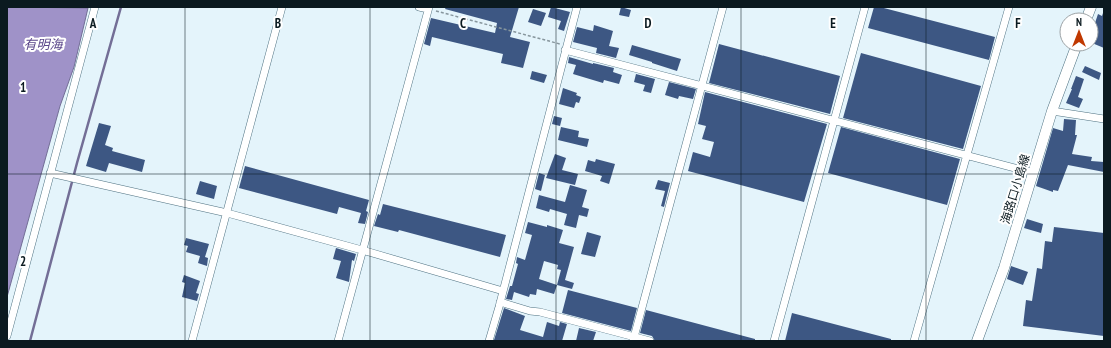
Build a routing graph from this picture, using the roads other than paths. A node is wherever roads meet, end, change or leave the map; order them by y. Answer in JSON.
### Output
{"nodes":[{"id":1,"x":95,"y":7,"type":"edge"},
{"id":2,"x":282,"y":7,"type":"edge"},
{"id":3,"x":419,"y":7,"type":"edge"},
{"id":4,"x":577,"y":7,"type":"edge"},
{"id":5,"x":723,"y":7,"type":"edge"},
{"id":6,"x":865,"y":7,"type":"edge"},
{"id":7,"x":1009,"y":7,"type":"edge"},
{"id":8,"x":428,"y":8,"type":"edge"},
{"id":9,"x":566,"y":48,"type":"junction"},
{"id":10,"x":1074,"y":52,"type":"edge"},
{"id":11,"x":701,"y":86,"type":"junction"},
{"id":12,"x":1052,"y":111,"type":"junction"},
{"id":13,"x":1104,"y":119,"type":"edge"},
{"id":14,"x":834,"y":121,"type":"junction"},
{"id":15,"x":967,"y":155,"type":"junction"},
{"id":16,"x":50,"y":173,"type":"junction"},
{"id":17,"x":1034,"y":173,"type":"junction"},
{"id":18,"x":227,"y":213,"type":"junction"},
{"id":19,"x":362,"y":250,"type":"junction"},
{"id":20,"x":503,"y":291,"type":"junction"},
{"id":21,"x":500,"y":302,"type":"junction"},
{"id":22,"x":7,"y":336,"type":"edge"},
{"id":23,"x":633,"y":339,"type":"edge"},
{"id":24,"x":192,"y":341,"type":"edge"},
{"id":25,"x":338,"y":341,"type":"edge"},
{"id":26,"x":489,"y":341,"type":"edge"},
{"id":27,"x":650,"y":341,"type":"edge"},
{"id":28,"x":774,"y":341,"type":"edge"},
{"id":29,"x":914,"y":341,"type":"edge"},
{"id":30,"x":977,"y":341,"type":"edge"}],
"edges":[{"from":1,"to":16,"type":"street"},
{"from":2,"to":18,"type":"street"},
{"from":3,"to":8,"type":"street"},
{"from":4,"to":9,"type":"street"},
{"from":5,"to":11,"type":"street"},
{"from":6,"to":14,"type":"street"},
{"from":7,"to":15,"type":"street"},
{"from":8,"to":19,"type":"street"},
{"from":9,"to":11,"type":"street"},
{"from":9,"to":20,"type":"street"},
{"from":10,"to":12,"type":"main road","name":"海路口小島線"},
{"from":11,"to":14,"type":"street"},
{"from":11,"to":23,"type":"street"},
{"from":12,"to":13,"type":"street"},
{"from":12,"to":17,"type":"main road","name":"海路口小島線"},
{"from":14,"to":15,"type":"street"},
{"from":14,"to":28,"type":"street"},
{"from":15,"to":17,"type":"street"},
{"from":15,"to":29,"type":"street"},
{"from":16,"to":18,"type":"street"},
{"from":16,"to":22,"type":"street"},
{"from":17,"to":30,"type":"main road","name":"海路口小島線"},
{"from":18,"to":19,"type":"street"},
{"from":18,"to":24,"type":"street"},
{"from":19,"to":20,"type":"street"},
{"from":19,"to":25,"type":"street"},
{"from":20,"to":21,"type":"street"},
{"from":21,"to":23,"type":"street"},
{"from":21,"to":26,"type":"street"},
{"from":23,"to":27,"type":"street"}]}
